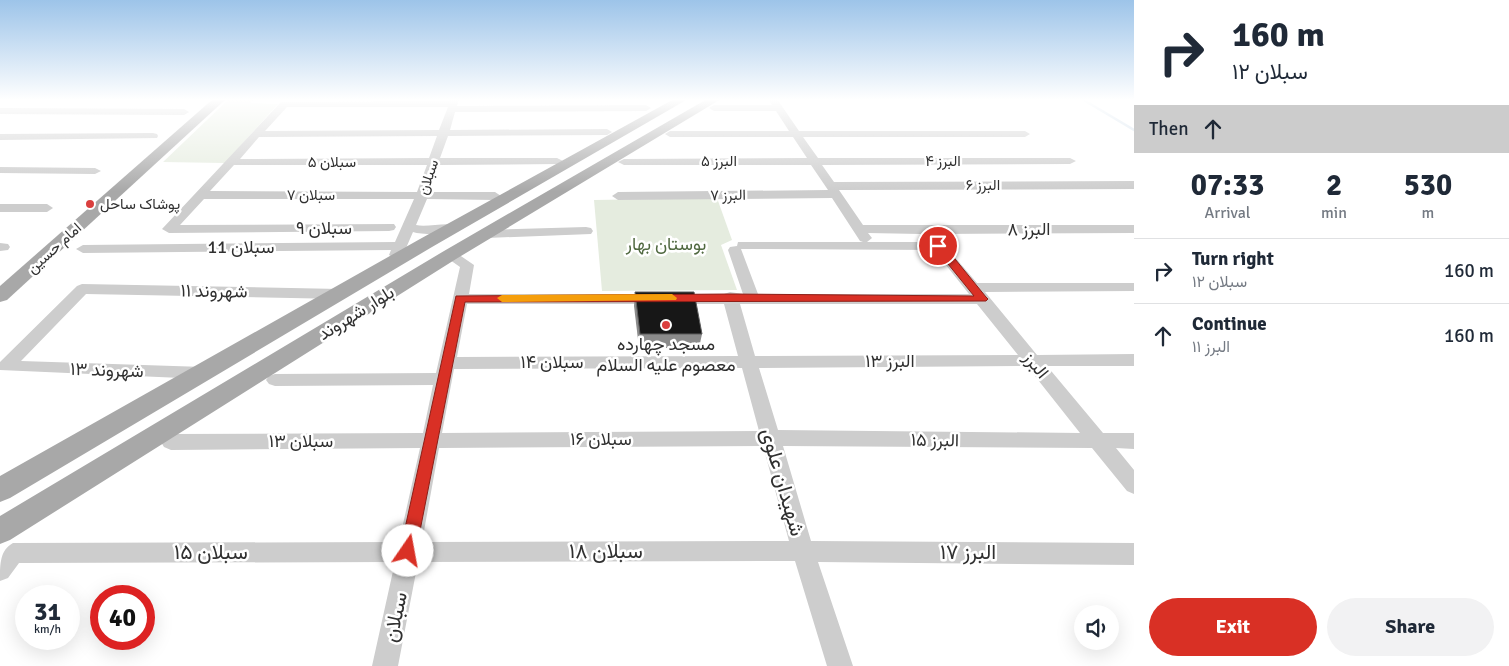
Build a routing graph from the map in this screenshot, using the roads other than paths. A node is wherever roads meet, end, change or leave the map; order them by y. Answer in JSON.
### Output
{"nodes":[{"id":1,"x":185,"y":130,"type":"edge"},
{"id":2,"x":261,"y":130,"type":"edge"},
{"id":3,"x":444,"y":130,"type":"edge"},
{"id":4,"x":619,"y":130,"type":"edge"},
{"id":5,"x":669,"y":130,"type":"edge"},
{"id":6,"x":705,"y":130,"type":"edge"},
{"id":7,"x":794,"y":130,"type":"edge"},
{"id":8,"x":443,"y":133,"type":"junction"},
{"id":9,"x":796,"y":133,"type":"junction"},
{"id":10,"x":257,"y":134,"type":"junction"},
{"id":11,"x":1024,"y":134,"type":"dead end"},
{"id":12,"x":153,"y":136,"type":"dead end"},
{"id":13,"x":0,"y":137,"type":"edge"},
{"id":14,"x":607,"y":137,"type":"junction"},
{"id":15,"x":624,"y":157,"type":"junction"},
{"id":16,"x":558,"y":161,"type":"dead end"},
{"id":17,"x":814,"y":161,"type":"junction"},
{"id":18,"x":231,"y":162,"type":"junction"},
{"id":19,"x":433,"y":162,"type":"junction"},
{"id":20,"x":1070,"y":162,"type":"dead end"},
{"id":21,"x":0,"y":170,"type":"edge"},
{"id":22,"x":95,"y":172,"type":"dead end"},
{"id":23,"x":1134,"y":185,"type":"edge"},
{"id":24,"x":834,"y":190,"type":"junction"},
{"id":25,"x":201,"y":195,"type":"junction"},
{"id":26,"x":422,"y":196,"type":"junction"},
{"id":27,"x":495,"y":196,"type":"dead end"},
{"id":28,"x":618,"y":196,"type":"dead end"},
{"id":29,"x":0,"y":208,"type":"edge"},
{"id":30,"x":47,"y":208,"type":"dead end"},
{"id":31,"x":388,"y":227,"type":"dead end"},
{"id":32,"x":408,"y":227,"type":"junction"},
{"id":33,"x":454,"y":228,"type":"junction"},
{"id":34,"x":859,"y":229,"type":"junction"},
{"id":35,"x":1134,"y":229,"type":"edge"},
{"id":36,"x":925,"y":230,"type":"junction"},
{"id":37,"x":586,"y":231,"type":"dead end"},
{"id":38,"x":486,"y":234,"type":"junction"},
{"id":39,"x":869,"y":244,"type":"junction"},
{"id":40,"x":938,"y":246,"type":"junction"},
{"id":41,"x":83,"y":248,"type":"dead end"},
{"id":42,"x":396,"y":255,"type":"junction"},
{"id":43,"x":450,"y":255,"type":"junction"},
{"id":44,"x":1134,"y":287,"type":"edge"},
{"id":45,"x":340,"y":294,"type":"junction"},
{"id":46,"x":978,"y":294,"type":"junction"},
{"id":47,"x":0,"y":296,"type":"edge"},
{"id":48,"x":730,"y":297,"type":"junction"},
{"id":49,"x":751,"y":297,"type":"junction"},
{"id":50,"x":460,"y":299,"type":"junction"},
{"id":51,"x":1134,"y":360,"type":"edge"},
{"id":52,"x":748,"y":361,"type":"junction"},
{"id":53,"x":1032,"y":362,"type":"junction"},
{"id":54,"x":10,"y":366,"type":"joint"},
{"id":55,"x":207,"y":371,"type":"junction"},
{"id":56,"x":445,"y":371,"type":"junction"},
{"id":57,"x":275,"y":380,"type":"dead end"},
{"id":58,"x":222,"y":396,"type":"junction"},
{"id":59,"x":145,"y":407,"type":"junction"},
{"id":60,"x":168,"y":435,"type":"junction"},
{"id":61,"x":771,"y":438,"type":"junction"},
{"id":62,"x":431,"y":440,"type":"junction"},
{"id":63,"x":1134,"y":441,"type":"edge"},
{"id":64,"x":1099,"y":442,"type":"junction"},
{"id":65,"x":1134,"y":485,"type":"edge"},
{"id":66,"x":0,"y":490,"type":"edge"},
{"id":67,"x":0,"y":531,"type":"edge"},
{"id":68,"x":408,"y":551,"type":"junction"},
{"id":69,"x":803,"y":551,"type":"junction"},
{"id":70,"x":1134,"y":554,"type":"edge"},
{"id":71,"x":6,"y":562,"type":"edge"},
{"id":72,"x":384,"y":666,"type":"edge"},
{"id":73,"x":840,"y":666,"type":"edge"}],
"edges":[{"from":1,"to":47,"type":"main road","name":"امام حسین"},
{"from":2,"to":10,"type":"street"},
{"from":3,"to":8,"type":"street","name":"سبلان"},
{"from":4,"to":14,"type":"main road","name":"بلوار شهروند"},
{"from":5,"to":15,"type":"main road","name":"بلوار شهروند"},
{"from":6,"to":9,"type":"street"},
{"from":7,"to":9,"type":"street"},
{"from":8,"to":10,"type":"street"},
{"from":8,"to":14,"type":"street"},
{"from":8,"to":19,"type":"street","name":"سبلان"},
{"from":9,"to":11,"type":"street"},
{"from":9,"to":17,"type":"street"},
{"from":10,"to":18,"type":"street"},
{"from":12,"to":13,"type":"street"},
{"from":14,"to":15,"type":"main road"},
{"from":14,"to":33,"type":"main road","name":"بلوار شهروند"},
{"from":15,"to":17,"type":"street","name":"البرز ۵"},
{"from":15,"to":38,"type":"main road","name":"بلوار شهروند"},
{"from":16,"to":19,"type":"street","name":"سبلان ۵"},
{"from":17,"to":20,"type":"street","name":"البرز ۴"},
{"from":17,"to":24,"type":"street"},
{"from":18,"to":19,"type":"street","name":"سبلان ۵"},
{"from":18,"to":25,"type":"street"},
{"from":19,"to":26,"type":"street","name":"سبلان"},
{"from":21,"to":22,"type":"street"},
{"from":23,"to":24,"type":"street","name":"البرز ۶"},
{"from":24,"to":28,"type":"street","name":"البرز ۷"},
{"from":24,"to":34,"type":"street"},
{"from":25,"to":26,"type":"street","name":"سبلان ۷"},
{"from":25,"to":31,"type":"street","name":"سبلان ۹"},
{"from":26,"to":27,"type":"street","name":"سبلان ۷"},
{"from":26,"to":32,"type":"street","name":"سبلان"},
{"from":29,"to":30,"type":"street"},
{"from":32,"to":33,"type":"street"},
{"from":32,"to":42,"type":"street","name":"سبلان"},
{"from":33,"to":42,"type":"main road","name":"بلوار شهروند"},
{"from":34,"to":36,"type":"street"},
{"from":34,"to":39,"type":"street"},
{"from":35,"to":36,"type":"street","name":"البرز ۸"},
{"from":36,"to":40,"type":"street","name":"البرز"},
{"from":37,"to":38,"type":"street"},
{"from":38,"to":43,"type":"main road","name":"بلوار شهروند"},
{"from":39,"to":40,"type":"street"},
{"from":39,"to":49,"type":"street"},
{"from":40,"to":46,"type":"street","name":"البرز"},
{"from":41,"to":42,"type":"street","name":"سبلان 11"},
{"from":42,"to":45,"type":"main road","name":"بلوار شهروند"},
{"from":43,"to":50,"type":"street","name":"سبلان"},
{"from":43,"to":58,"type":"main road","name":"بلوار شهروند"},
{"from":44,"to":46,"type":"street"},
{"from":45,"to":54,"type":"street","name":"شهروند ۱۱"},
{"from":45,"to":55,"type":"main road","name":"بلوار شهروند"},
{"from":46,"to":49,"type":"street"},
{"from":46,"to":53,"type":"street","name":"البرز"},
{"from":48,"to":49,"type":"street"},
{"from":48,"to":50,"type":"street"},
{"from":48,"to":52,"type":"street","name":"شهیدان علوی"},
{"from":50,"to":56,"type":"street","name":"سبلان"},
{"from":51,"to":53,"type":"street","name":"البرز ۱۳"},
{"from":52,"to":53,"type":"street","name":"البرز ۱۳"},
{"from":52,"to":56,"type":"street","name":"سبلان ۱۴"},
{"from":52,"to":61,"type":"street","name":"شهیدان علوی"},
{"from":53,"to":64,"type":"street","name":"البرز"},
{"from":54,"to":55,"type":"street","name":"شهروند ۱۳"},
{"from":55,"to":58,"type":"main road"},
{"from":55,"to":59,"type":"main road","name":"بلوار شهروند"},
{"from":56,"to":57,"type":"street","name":"سبلان ۱۴"},
{"from":56,"to":62,"type":"street","name":"سبلان"},
{"from":58,"to":60,"type":"main road","name":"بلوار شهروند"},
{"from":59,"to":60,"type":"main road"},
{"from":59,"to":66,"type":"main road","name":"بلوار شهروند"},
{"from":60,"to":62,"type":"street","name":"سبلان ۱۳"},
{"from":60,"to":67,"type":"main road","name":"بلوار شهروند"},
{"from":61,"to":62,"type":"street","name":"سبلان ۱۶"},
{"from":61,"to":64,"type":"street","name":"البرز ۱۵"},
{"from":61,"to":69,"type":"street","name":"شهیدان علوی"},
{"from":62,"to":68,"type":"street","name":"سبلان"},
{"from":63,"to":64,"type":"street","name":"البرز ۱۵"},
{"from":64,"to":65,"type":"street","name":"البرز"},
{"from":68,"to":69,"type":"street","name":"سبلان ۱۸"},
{"from":68,"to":71,"type":"street","name":"سبلان ۱۵"},
{"from":68,"to":72,"type":"street","name":"سبلان"},
{"from":69,"to":70,"type":"street","name":"البرز ۱۷"},
{"from":69,"to":73,"type":"street","name":"شهیدان علوی"}]}
